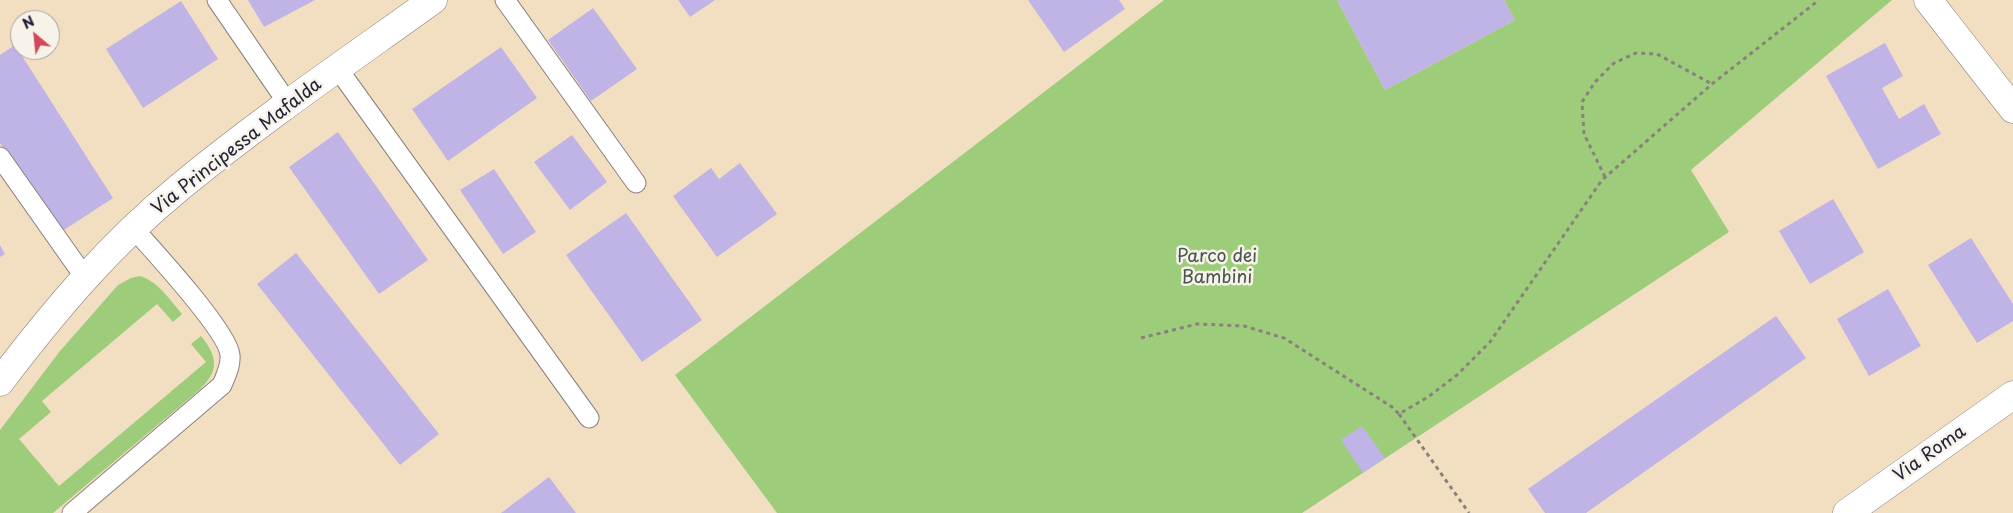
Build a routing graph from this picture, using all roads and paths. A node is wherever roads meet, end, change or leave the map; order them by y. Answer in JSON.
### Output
{"nodes":[{"id":1,"x":217,"y":0,"type":"edge"},
{"id":2,"x":433,"y":0,"type":"edge"},
{"id":3,"x":504,"y":0,"type":"edge"},
{"id":4,"x":1819,"y":0,"type":"edge"},
{"id":5,"x":1928,"y":0,"type":"edge"},
{"id":6,"x":338,"y":69,"type":"junction"},
{"id":7,"x":1712,"y":84,"type":"junction"},
{"id":8,"x":289,"y":105,"type":"junction"},
{"id":9,"x":2013,"y":109,"type":"edge"},
{"id":10,"x":0,"y":157,"type":"edge"},
{"id":11,"x":1605,"y":177,"type":"junction"},
{"id":12,"x":636,"y":183,"type":"dead end"},
{"id":13,"x":134,"y":228,"type":"junction"},
{"id":14,"x":86,"y":278,"type":"junction"},
{"id":15,"x":1141,"y":338,"type":"dead end"},
{"id":16,"x":0,"y":382,"type":"edge"},
{"id":17,"x":2013,"y":395,"type":"edge"},
{"id":18,"x":1399,"y":414,"type":"junction"},
{"id":19,"x":588,"y":418,"type":"dead end"},
{"id":20,"x":72,"y":513,"type":"edge"},
{"id":21,"x":1469,"y":513,"type":"edge"},
{"id":22,"x":1848,"y":513,"type":"edge"}],
"edges":[{"from":1,"to":8,"type":"lane"},
{"from":2,"to":6,"type":"street","name":"Via Principessa Mafalda"},
{"from":3,"to":12,"type":"lane"},
{"from":4,"to":7,"type":"path"},
{"from":5,"to":9,"type":"street"},
{"from":6,"to":8,"type":"street","name":"Via Principessa Mafalda"},
{"from":6,"to":19,"type":"lane"},
{"from":7,"to":11,"type":"path"},
{"from":7,"to":11,"type":"path"},
{"from":8,"to":13,"type":"street","name":"Via Principessa Mafalda"},
{"from":10,"to":14,"type":"lane"},
{"from":11,"to":18,"type":"path"},
{"from":13,"to":14,"type":"street","name":"Via Principessa Mafalda"},
{"from":13,"to":20,"type":"lane"},
{"from":14,"to":16,"type":"street","name":"Via Principessa Mafalda"},
{"from":15,"to":18,"type":"path"},
{"from":17,"to":22,"type":"street","name":"Via Roma"},
{"from":18,"to":21,"type":"path"}]}
